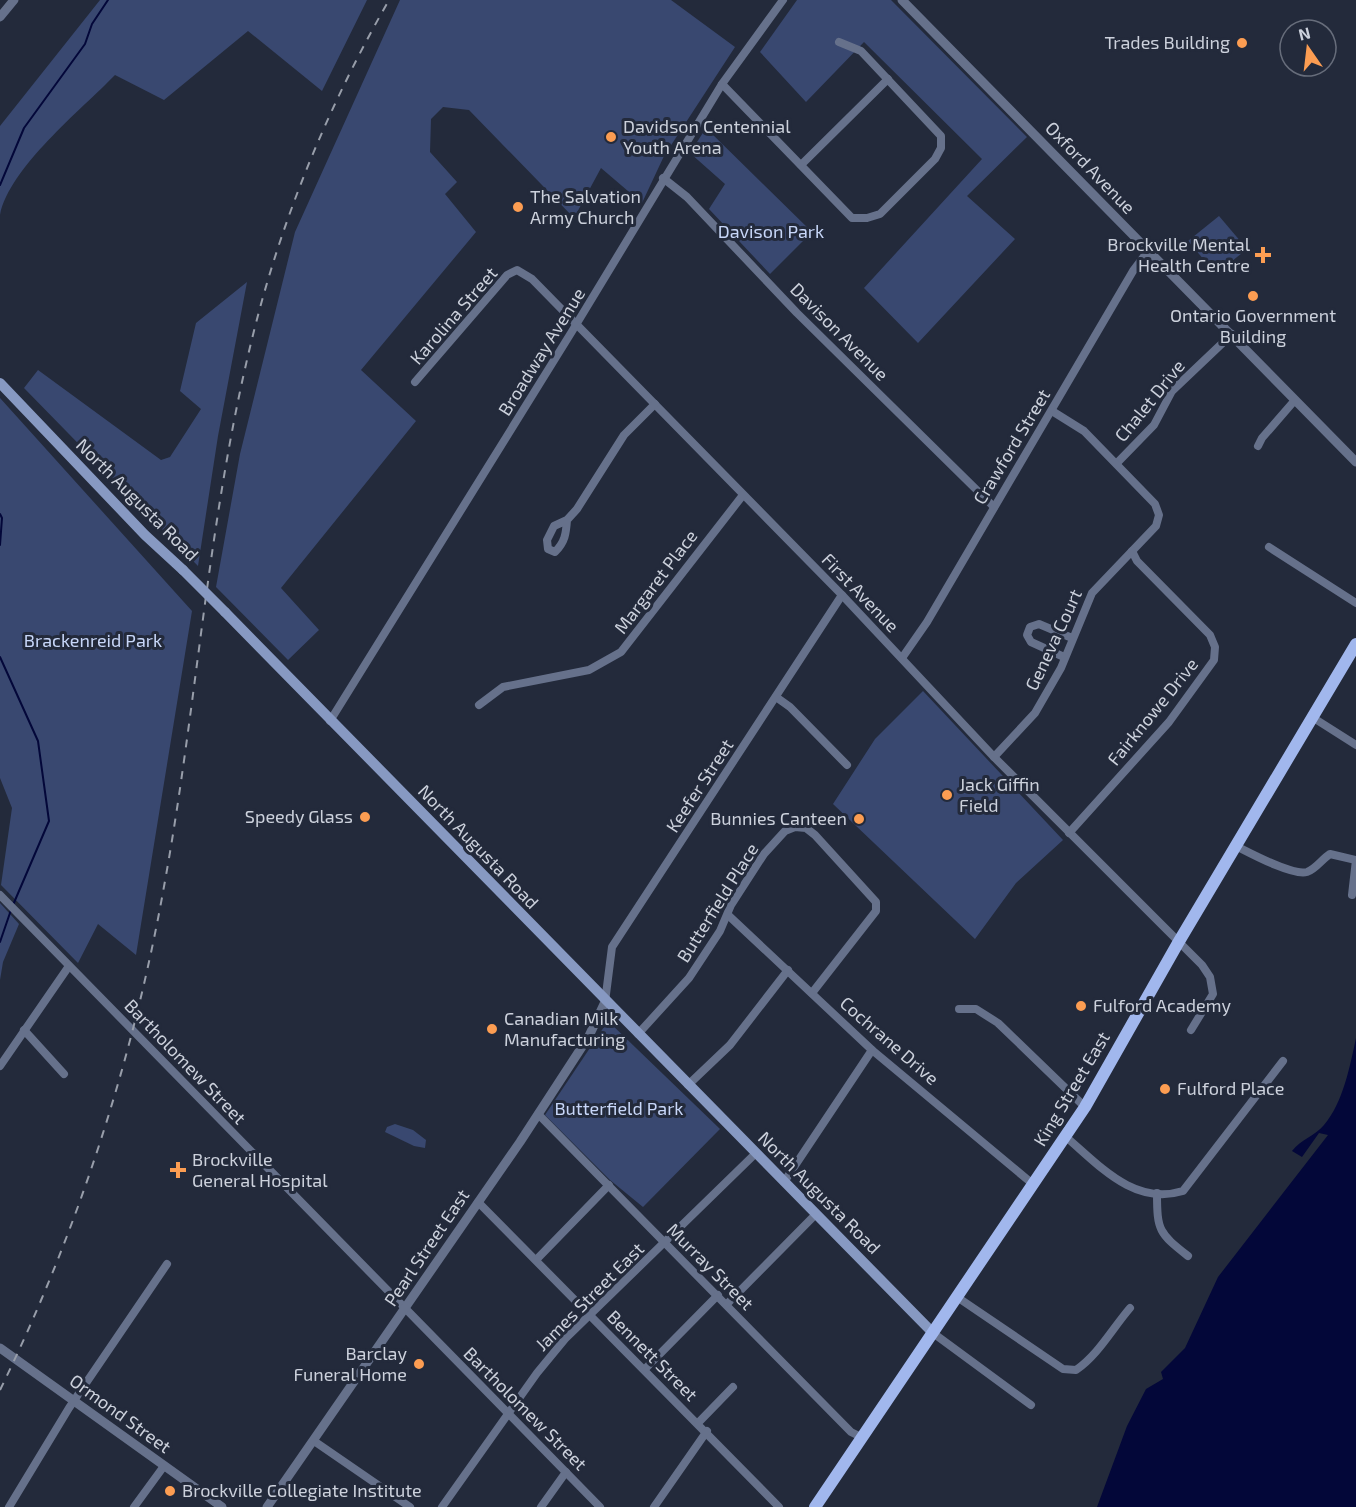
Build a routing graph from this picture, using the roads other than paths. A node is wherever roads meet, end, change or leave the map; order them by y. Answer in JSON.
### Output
{"nodes":[{"id":1,"x":14,"y":0,"type":"edge"},
{"id":2,"x":783,"y":0,"type":"edge"},
{"id":3,"x":902,"y":0,"type":"edge"},
{"id":4,"x":0,"y":17,"type":"edge"},
{"id":5,"x":839,"y":42,"type":"dead end"},
{"id":6,"x":888,"y":79,"type":"junction"},
{"id":7,"x":722,"y":84,"type":"junction"},
{"id":8,"x":801,"y":165,"type":"junction"},
{"id":9,"x":663,"y":178,"type":"junction"},
{"id":10,"x":1148,"y":251,"type":"junction"},
{"id":11,"x":516,"y":270,"type":"joint"},
{"id":12,"x":577,"y":324,"type":"junction"},
{"id":13,"x":1232,"y":334,"type":"junction"},
{"id":14,"x":0,"y":382,"type":"edge"},
{"id":15,"x":415,"y":382,"type":"dead end"},
{"id":16,"x":1295,"y":400,"type":"junction"},
{"id":17,"x":655,"y":404,"type":"junction"},
{"id":18,"x":1052,"y":411,"type":"junction"},
{"id":19,"x":1258,"y":446,"type":"dead end"},
{"id":20,"x":1356,"y":462,"type":"edge"},
{"id":21,"x":1117,"y":463,"type":"junction"},
{"id":22,"x":743,"y":495,"type":"junction"},
{"id":23,"x":994,"y":507,"type":"junction"},
{"id":24,"x":567,"y":520,"type":"dead end"},
{"id":25,"x":1269,"y":547,"type":"dead end"},
{"id":26,"x":1132,"y":551,"type":"junction"},
{"id":27,"x":842,"y":595,"type":"junction"},
{"id":28,"x":1356,"y":603,"type":"edge"},
{"id":29,"x":1072,"y":638,"type":"junction"},
{"id":30,"x":1356,"y":644,"type":"edge"},
{"id":31,"x":1064,"y":657,"type":"junction"},
{"id":32,"x":902,"y":658,"type":"junction"},
{"id":33,"x":777,"y":697,"type":"junction"},
{"id":34,"x":479,"y":705,"type":"dead end"},
{"id":35,"x":1312,"y":717,"type":"junction"},
{"id":36,"x":330,"y":721,"type":"junction"},
{"id":37,"x":1356,"y":745,"type":"edge"},
{"id":38,"x":994,"y":757,"type":"junction"},
{"id":39,"x":847,"y":765,"type":"dead end"},
{"id":40,"x":1069,"y":833,"type":"junction"},
{"id":41,"x":1236,"y":846,"type":"junction"},
{"id":42,"x":0,"y":895,"type":"edge"},
{"id":43,"x":1352,"y":896,"type":"dead end"},
{"id":44,"x":728,"y":915,"type":"junction"},
{"id":45,"x":1178,"y":943,"type":"junction"},
{"id":46,"x":69,"y":966,"type":"junction"},
{"id":47,"x":788,"y":970,"type":"junction"},
{"id":48,"x":812,"y":993,"type":"junction"},
{"id":49,"x":605,"y":1002,"type":"junction"},
{"id":50,"x":959,"y":1009,"type":"dead end"},
{"id":51,"x":24,"y":1030,"type":"junction"},
{"id":52,"x":1191,"y":1030,"type":"dead end"},
{"id":53,"x":638,"y":1034,"type":"junction"},
{"id":54,"x":872,"y":1050,"type":"junction"},
{"id":55,"x":1283,"y":1062,"type":"dead end"},
{"id":56,"x":0,"y":1066,"type":"edge"},
{"id":57,"x":64,"y":1074,"type":"dead end"},
{"id":58,"x":688,"y":1085,"type":"junction"},
{"id":59,"x":1084,"y":1107,"type":"junction"},
{"id":60,"x":538,"y":1114,"type":"junction"},
{"id":61,"x":1066,"y":1137,"type":"junction"},
{"id":62,"x":756,"y":1153,"type":"junction"},
{"id":63,"x":784,"y":1182,"type":"junction"},
{"id":64,"x":609,"y":1185,"type":"junction"},
{"id":65,"x":1034,"y":1185,"type":"junction"},
{"id":66,"x":1157,"y":1193,"type":"junction"},
{"id":67,"x":478,"y":1202,"type":"junction"},
{"id":68,"x":816,"y":1214,"type":"junction"},
{"id":69,"x":664,"y":1243,"type":"junction"},
{"id":70,"x":1188,"y":1256,"type":"dead end"},
{"id":71,"x":536,"y":1260,"type":"junction"},
{"id":72,"x":167,"y":1264,"type":"dead end"},
{"id":73,"x":718,"y":1295,"type":"junction"},
{"id":74,"x":957,"y":1297,"type":"junction"},
{"id":75,"x":727,"y":1304,"type":"junction"},
{"id":76,"x":1130,"y":1308,"type":"dead end"},
{"id":77,"x":405,"y":1309,"type":"junction"},
{"id":78,"x":590,"y":1315,"type":"junction"},
{"id":79,"x":933,"y":1333,"type":"junction"},
{"id":80,"x":0,"y":1348,"type":"edge"},
{"id":81,"x":645,"y":1369,"type":"junction"},
{"id":82,"x":734,"y":1387,"type":"dead end"},
{"id":83,"x":74,"y":1402,"type":"junction"},
{"id":84,"x":1031,"y":1405,"type":"dead end"},
{"id":85,"x":508,"y":1414,"type":"junction"},
{"id":86,"x":698,"y":1423,"type":"junction"},
{"id":87,"x":706,"y":1431,"type":"junction"},
{"id":88,"x":863,"y":1438,"type":"junction"},
{"id":89,"x":314,"y":1441,"type":"junction"},
{"id":90,"x":164,"y":1466,"type":"junction"},
{"id":91,"x":566,"y":1472,"type":"junction"},
{"id":92,"x":9,"y":1507,"type":"edge"},
{"id":93,"x":134,"y":1507,"type":"edge"},
{"id":94,"x":222,"y":1507,"type":"edge"},
{"id":95,"x":267,"y":1507,"type":"edge"},
{"id":96,"x":410,"y":1507,"type":"edge"},
{"id":97,"x":442,"y":1507,"type":"edge"},
{"id":98,"x":541,"y":1507,"type":"edge"},
{"id":99,"x":600,"y":1507,"type":"edge"},
{"id":100,"x":654,"y":1507,"type":"edge"},
{"id":101,"x":779,"y":1507,"type":"edge"},
{"id":102,"x":815,"y":1507,"type":"edge"}],
"edges":[{"from":1,"to":4,"type":"street"},
{"from":2,"to":7,"type":"street","name":"Broadway Avenue"},
{"from":3,"to":10,"type":"street","name":"Oxford Avenue"},
{"from":5,"to":6,"type":"street"},
{"from":6,"to":8,"type":"street"},
{"from":6,"to":8,"type":"street"},
{"from":7,"to":8,"type":"street"},
{"from":7,"to":9,"type":"street","name":"Broadway Avenue"},
{"from":9,"to":12,"type":"street","name":"Broadway Avenue"},
{"from":9,"to":23,"type":"street","name":"Davison Avenue"},
{"from":10,"to":13,"type":"street","name":"Oxford Avenue"},
{"from":10,"to":18,"type":"street","name":"Crawford Street"},
{"from":11,"to":12,"type":"street","name":"First Avenue"},
{"from":11,"to":15,"type":"street","name":"Karolina Street"},
{"from":12,"to":17,"type":"street","name":"First Avenue"},
{"from":12,"to":36,"type":"street","name":"Broadway Avenue"},
{"from":13,"to":16,"type":"street","name":"Oxford Avenue"},
{"from":13,"to":21,"type":"street","name":"Chalet Drive"},
{"from":14,"to":36,"type":"main road","name":"North Augusta Road","bridge":true},
{"from":16,"to":19,"type":"street"},
{"from":16,"to":20,"type":"street","name":"Oxford Avenue"},
{"from":17,"to":22,"type":"street","name":"First Avenue"},
{"from":17,"to":24,"type":"street"},
{"from":18,"to":21,"type":"street","name":"Geneva Court"},
{"from":18,"to":23,"type":"street","name":"Crawford Street"},
{"from":21,"to":26,"type":"street","name":"Geneva Court"},
{"from":22,"to":27,"type":"street","name":"First Avenue"},
{"from":22,"to":34,"type":"street","name":"Margaret Place"},
{"from":23,"to":32,"type":"street","name":"Crawford Street"},
{"from":25,"to":28,"type":"street"},
{"from":26,"to":29,"type":"street","name":"Geneva Court"},
{"from":26,"to":40,"type":"street","name":"Fairknowe Drive"},
{"from":27,"to":32,"type":"street","name":"First Avenue"},
{"from":27,"to":33,"type":"street","name":"Keefer Street"},
{"from":29,"to":31,"type":"street","name":"Geneva Court"},
{"from":29,"to":31,"type":"street"},
{"from":30,"to":35,"type":"main road","name":"King Street East"},
{"from":31,"to":38,"type":"street","name":"Geneva Court"},
{"from":32,"to":38,"type":"street","name":"First Avenue"},
{"from":33,"to":39,"type":"street"},
{"from":33,"to":49,"type":"street","name":"Keefer Street"},
{"from":35,"to":37,"type":"street"},
{"from":35,"to":41,"type":"main road","name":"King Street East"},
{"from":36,"to":49,"type":"main road","name":"North Augusta Road"},
{"from":38,"to":40,"type":"street","name":"First Avenue"},
{"from":40,"to":45,"type":"street","name":"First Avenue"},
{"from":41,"to":43,"type":"street"},
{"from":41,"to":45,"type":"main road","name":"King Street East"},
{"from":42,"to":46,"type":"street","name":"Bartholomew Street"},
{"from":44,"to":47,"type":"street","name":"Cochrane Drive"},
{"from":44,"to":48,"type":"street","name":"Butterfield Place"},
{"from":44,"to":53,"type":"street","name":"Butterfield Place"},
{"from":45,"to":52,"type":"street","name":"First Avenue"},
{"from":45,"to":59,"type":"main road","name":"King Street East"},
{"from":46,"to":51,"type":"street"},
{"from":46,"to":77,"type":"street","name":"Bartholomew Street"},
{"from":47,"to":48,"type":"street","name":"Cochrane Drive"},
{"from":47,"to":58,"type":"street"},
{"from":48,"to":54,"type":"street","name":"Cochrane Drive"},
{"from":49,"to":53,"type":"main road","name":"North Augusta Road"},
{"from":49,"to":60,"type":"street","name":"Pearl Street East"},
{"from":50,"to":59,"type":"street"},
{"from":51,"to":56,"type":"street"},
{"from":51,"to":57,"type":"street"},
{"from":53,"to":58,"type":"main road","name":"North Augusta Road"},
{"from":54,"to":63,"type":"street"},
{"from":54,"to":65,"type":"street","name":"Cochrane Drive"},
{"from":55,"to":66,"type":"street"},
{"from":58,"to":62,"type":"main road","name":"North Augusta Road"},
{"from":59,"to":61,"type":"main road","name":"King Street East"},
{"from":60,"to":64,"type":"street","name":"Murray Street"},
{"from":60,"to":67,"type":"street","name":"Pearl Street East"},
{"from":61,"to":65,"type":"main road","name":"King Street East"},
{"from":61,"to":66,"type":"street"},
{"from":62,"to":63,"type":"main road","name":"North Augusta Road"},
{"from":62,"to":69,"type":"street","name":"James Street East"},
{"from":63,"to":68,"type":"main road","name":"North Augusta Road"},
{"from":64,"to":69,"type":"street","name":"Murray Street"},
{"from":64,"to":71,"type":"street"},
{"from":65,"to":74,"type":"main road","name":"King Street East"},
{"from":66,"to":70,"type":"street"},
{"from":67,"to":71,"type":"street","name":"Bennett Street"},
{"from":67,"to":77,"type":"street","name":"Pearl Street East"},
{"from":68,"to":75,"type":"street"},
{"from":68,"to":79,"type":"main road","name":"North Augusta Road"},
{"from":69,"to":73,"type":"street","name":"Murray Street"},
{"from":69,"to":78,"type":"street","name":"James Street East"},
{"from":71,"to":78,"type":"street","name":"Bennett Street"},
{"from":72,"to":83,"type":"street"},
{"from":73,"to":75,"type":"street","name":"Murray Street"},
{"from":73,"to":81,"type":"street"},
{"from":74,"to":76,"type":"street"},
{"from":74,"to":79,"type":"main road","name":"King Street East"},
{"from":75,"to":88,"type":"street","name":"Murray Street"},
{"from":77,"to":85,"type":"street","name":"Bartholomew Street"},
{"from":77,"to":89,"type":"street","name":"Pearl Street East"},
{"from":78,"to":81,"type":"street","name":"Bennett Street"},
{"from":78,"to":85,"type":"street","name":"James Street East"},
{"from":79,"to":84,"type":"street"},
{"from":79,"to":88,"type":"main road","name":"King Street East"},
{"from":80,"to":83,"type":"street","name":"Ormond Street"},
{"from":81,"to":86,"type":"street","name":"Bennett Street"},
{"from":82,"to":86,"type":"street"},
{"from":83,"to":90,"type":"street","name":"Ormond Street"},
{"from":83,"to":92,"type":"street"},
{"from":85,"to":91,"type":"street","name":"Bartholomew Street"},
{"from":85,"to":97,"type":"street","name":"James Street East"},
{"from":86,"to":87,"type":"street","name":"Bennett Street"},
{"from":87,"to":100,"type":"street"},
{"from":87,"to":101,"type":"street","name":"Bennett Street"},
{"from":88,"to":102,"type":"main road","name":"King Street East"},
{"from":89,"to":95,"type":"street","name":"Pearl Street East"},
{"from":89,"to":96,"type":"street"},
{"from":90,"to":93,"type":"street"},
{"from":90,"to":94,"type":"street","name":"Ormond Street"},
{"from":91,"to":98,"type":"street"},
{"from":91,"to":99,"type":"street","name":"Bartholomew Street"}]}
